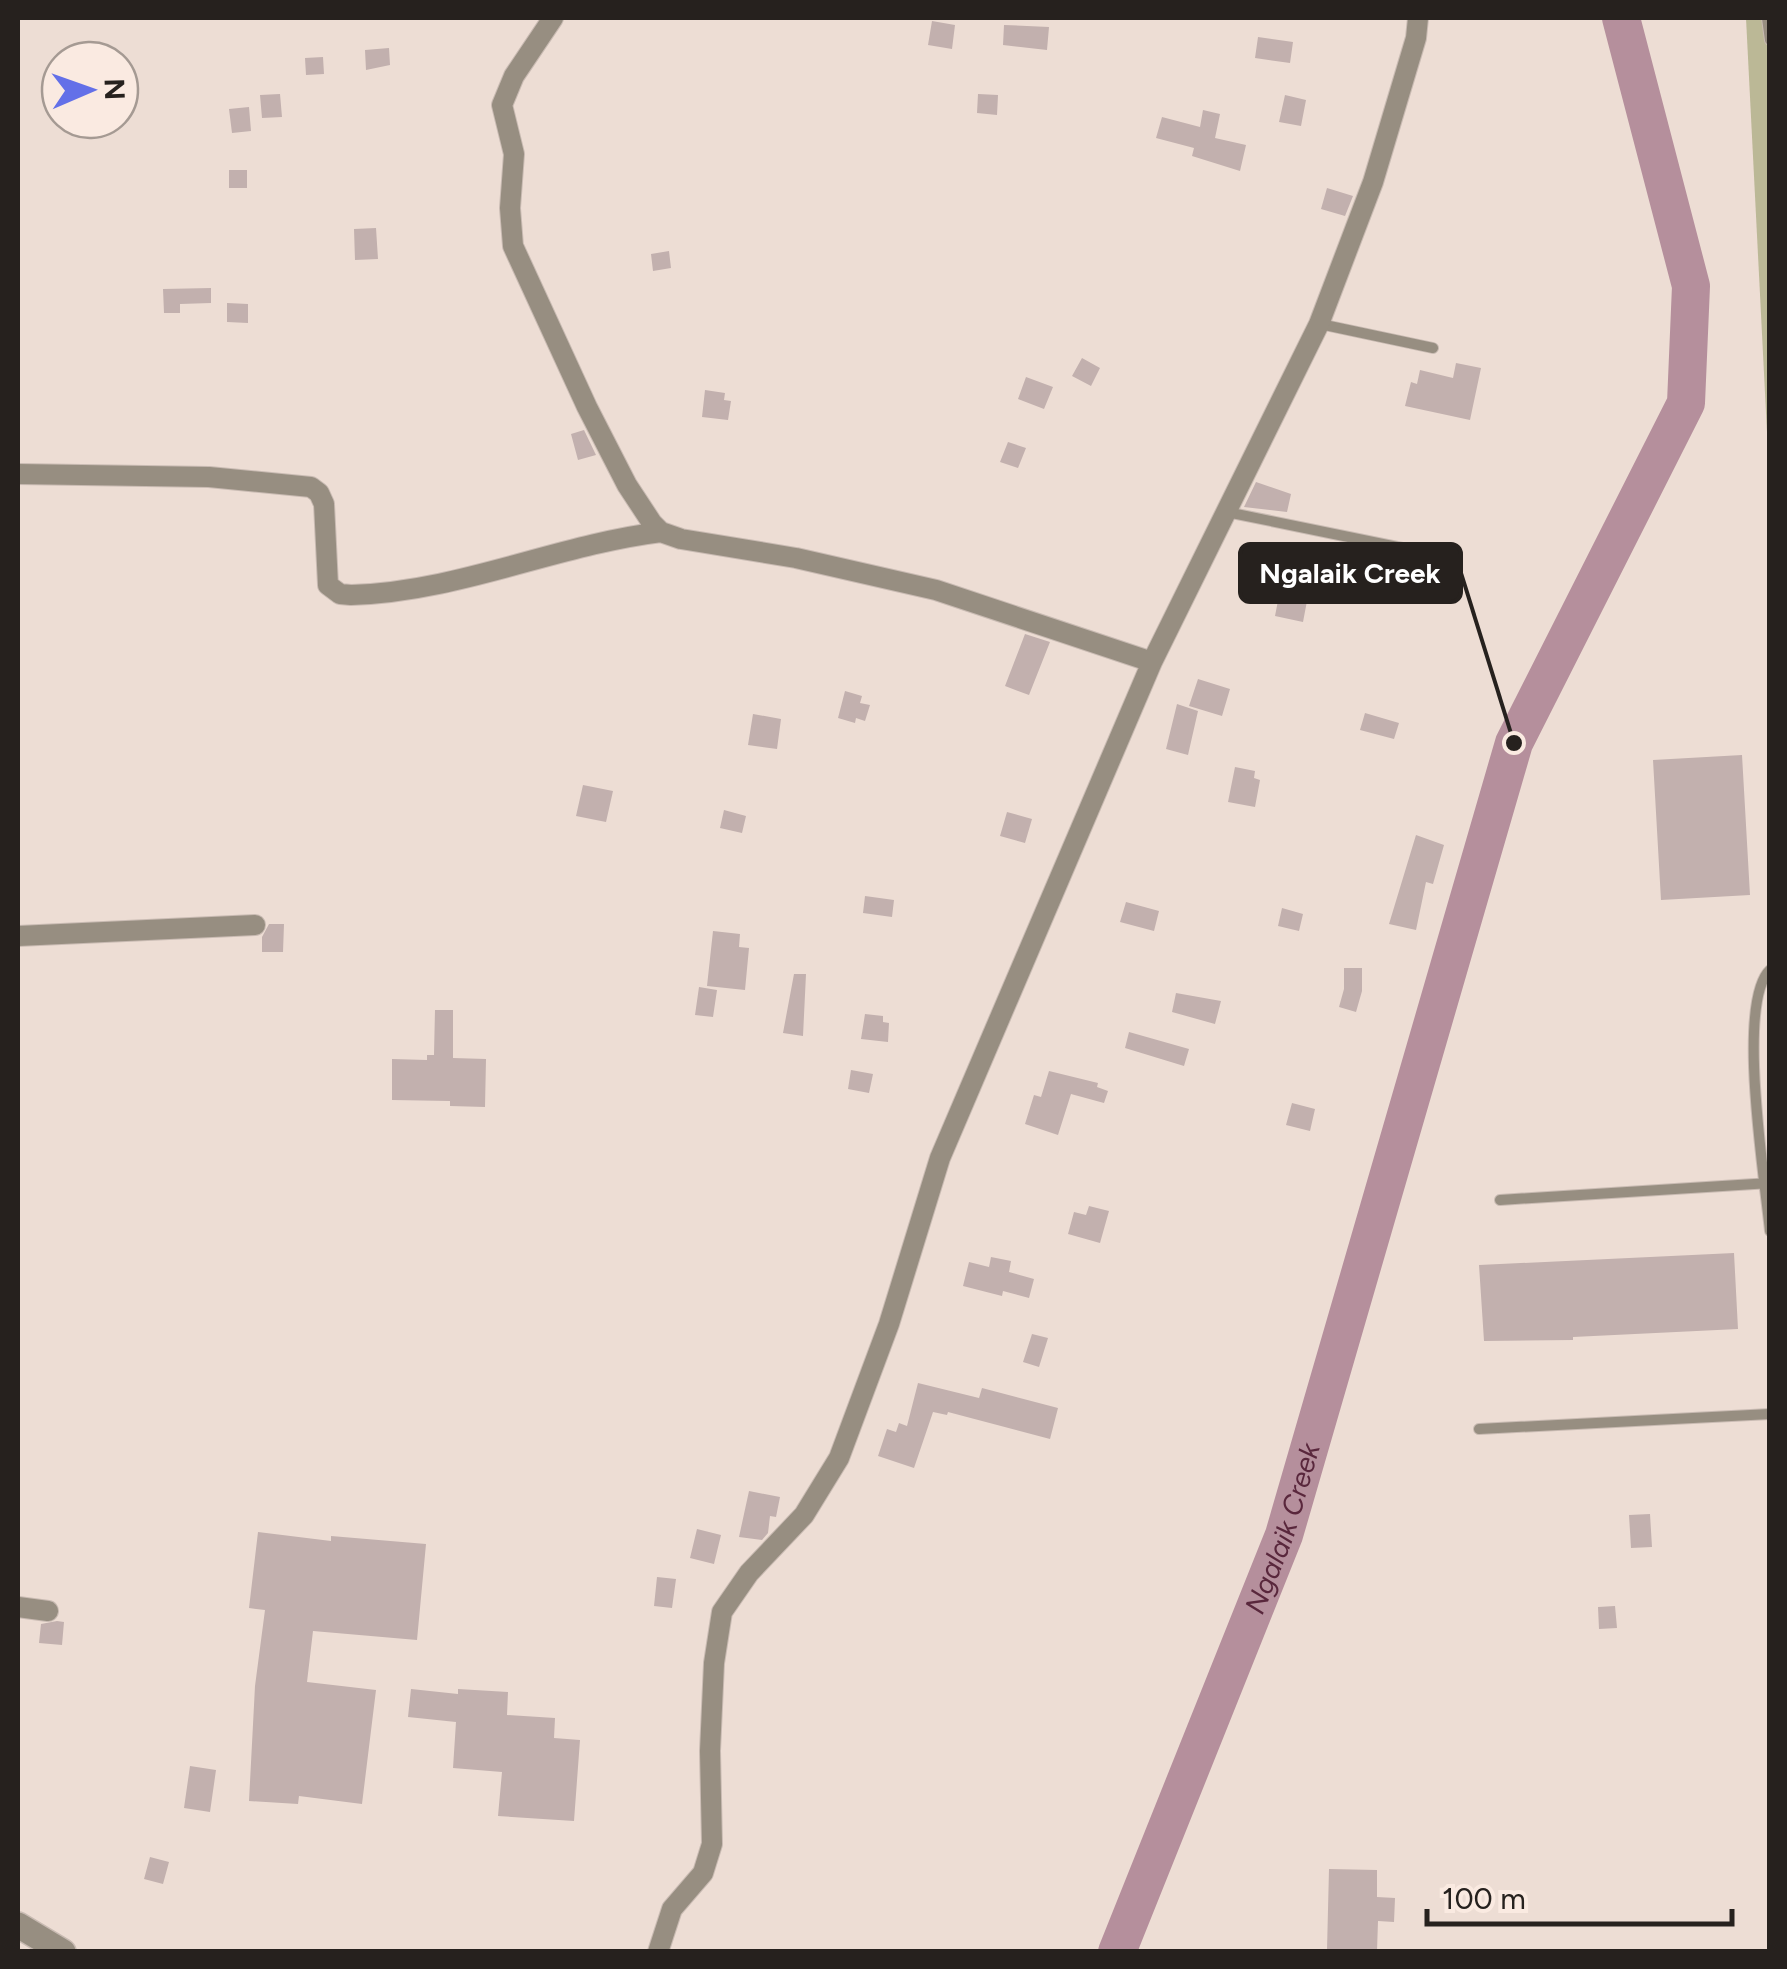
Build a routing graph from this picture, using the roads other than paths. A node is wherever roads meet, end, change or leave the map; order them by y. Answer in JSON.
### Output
{"nodes":[{"id":1,"x":553,"y":18,"type":"edge"},
{"id":2,"x":1418,"y":18,"type":"edge"},
{"id":3,"x":1767,"y":18,"type":"edge"},
{"id":4,"x":1770,"y":40,"type":"edge"},
{"id":5,"x":1319,"y":324,"type":"junction"},
{"id":6,"x":1433,"y":348,"type":"dead end"},
{"id":7,"x":18,"y":474,"type":"edge"},
{"id":8,"x":1226,"y":512,"type":"junction"},
{"id":9,"x":662,"y":532,"type":"junction"},
{"id":10,"x":1417,"y":551,"type":"dead end"},
{"id":11,"x":1152,"y":662,"type":"junction"},
{"id":12,"x":255,"y":926,"type":"dead end"},
{"id":13,"x":18,"y":936,"type":"edge"},
{"id":14,"x":1770,"y":970,"type":"edge"},
{"id":15,"x":1768,"y":1183,"type":"edge"},
{"id":16,"x":1500,"y":1200,"type":"dead end"},
{"id":17,"x":1770,"y":1231,"type":"edge"},
{"id":18,"x":1770,"y":1414,"type":"edge"},
{"id":19,"x":1479,"y":1429,"type":"dead end"},
{"id":20,"x":18,"y":1608,"type":"edge"},
{"id":21,"x":48,"y":1611,"type":"dead end"},
{"id":22,"x":18,"y":1925,"type":"edge"},
{"id":23,"x":63,"y":1952,"type":"edge"},
{"id":24,"x":658,"y":1952,"type":"edge"}],
"edges":[{"from":1,"to":9,"type":"street"},
{"from":2,"to":5,"type":"street"},
{"from":3,"to":4,"type":"lane"},
{"from":5,"to":6,"type":"lane"},
{"from":5,"to":8,"type":"street"},
{"from":7,"to":9,"type":"street"},
{"from":8,"to":10,"type":"lane"},
{"from":8,"to":11,"type":"street"},
{"from":9,"to":11,"type":"street"},
{"from":11,"to":24,"type":"street"},
{"from":12,"to":13,"type":"street"},
{"from":14,"to":15,"type":"lane"},
{"from":15,"to":16,"type":"lane"},
{"from":15,"to":17,"type":"lane"},
{"from":18,"to":19,"type":"lane"},
{"from":20,"to":21,"type":"street"},
{"from":22,"to":23,"type":"street"}]}
